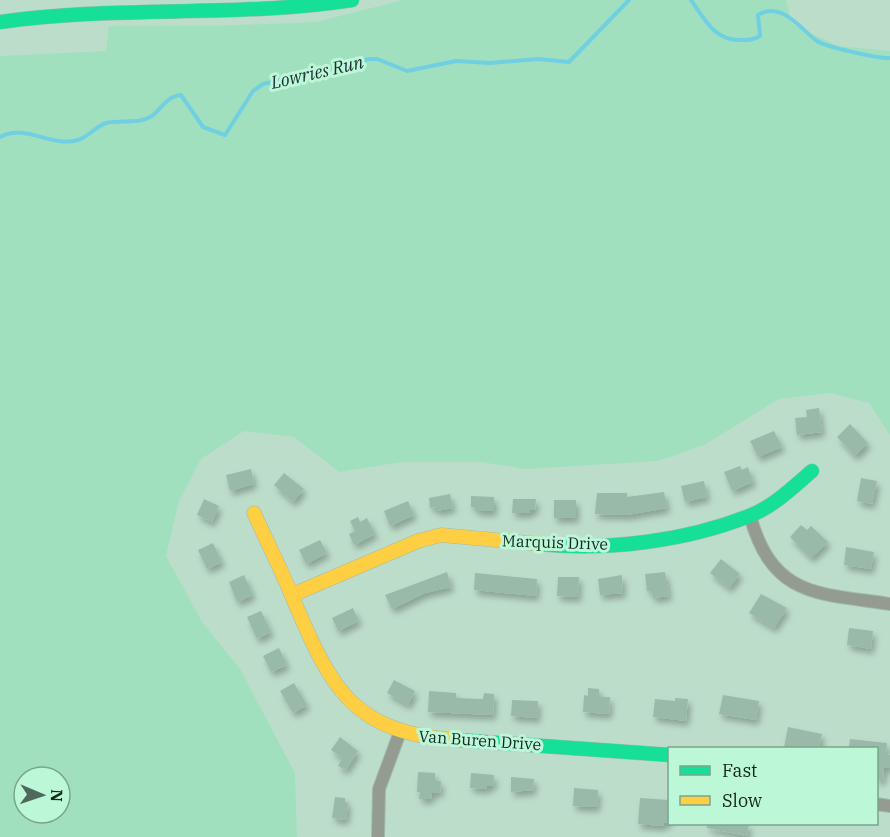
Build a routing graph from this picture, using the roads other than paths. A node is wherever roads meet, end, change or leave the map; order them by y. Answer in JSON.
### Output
{"nodes":[{"id":1,"x":352,"y":0,"type":"edge"},
{"id":2,"x":0,"y":21,"type":"edge"},
{"id":3,"x":812,"y":471,"type":"dead end"},
{"id":4,"x":254,"y":513,"type":"dead end"},
{"id":5,"x":750,"y":516,"type":"junction"},
{"id":6,"x":292,"y":595,"type":"junction"},
{"id":7,"x":890,"y":604,"type":"edge"},
{"id":8,"x":400,"y":732,"type":"junction"},
{"id":9,"x":668,"y":755,"type":"edge"},
{"id":10,"x":378,"y":837,"type":"edge"}],
"edges":[{"from":1,"to":2,"type":"street"},
{"from":3,"to":5,"type":"street","name":"Marquis Drive"},
{"from":4,"to":6,"type":"street","name":"Van Buren Drive"},
{"from":5,"to":6,"type":"street","name":"Marquis Drive"},
{"from":5,"to":7,"type":"street"},
{"from":6,"to":8,"type":"street","name":"Van Buren Drive"},
{"from":8,"to":9,"type":"street","name":"Van Buren Drive"},
{"from":8,"to":10,"type":"street"}]}
